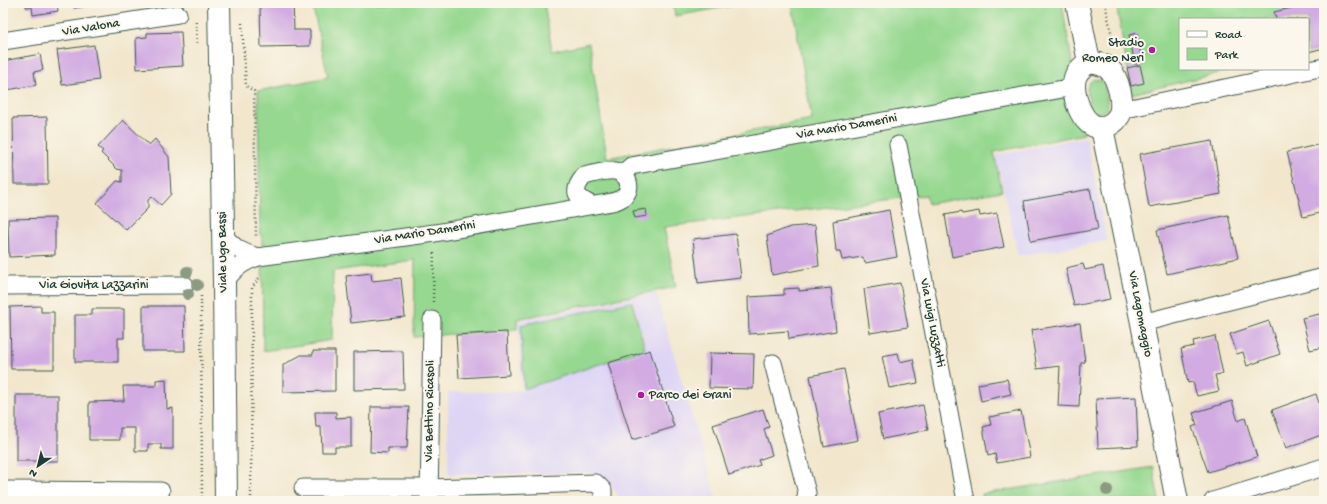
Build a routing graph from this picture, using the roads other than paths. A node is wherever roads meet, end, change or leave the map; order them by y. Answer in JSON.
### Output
{"nodes":[{"id":1,"x":219,"y":3,"type":"edge"},
{"id":2,"x":1078,"y":3,"type":"edge"},
{"id":3,"x":178,"y":14,"type":"dead end"},
{"id":4,"x":3,"y":41,"type":"edge"},
{"id":5,"x":1089,"y":62,"type":"junction"},
{"id":6,"x":1324,"y":67,"type":"edge"},
{"id":7,"x":1074,"y":87,"type":"junction"},
{"id":8,"x":1121,"y":110,"type":"junction"},
{"id":9,"x":1102,"y":128,"type":"junction"},
{"id":10,"x":898,"y":145,"type":"dead end"},
{"id":11,"x":622,"y":174,"type":"junction"},
{"id":12,"x":592,"y":205,"type":"junction"},
{"id":13,"x":223,"y":235,"type":"junction"},
{"id":14,"x":258,"y":257,"type":"junction"},
{"id":15,"x":1324,"y":277,"type":"edge"},
{"id":16,"x":224,"y":282,"type":"junction"},
{"id":17,"x":185,"y":284,"type":"dead end"},
{"id":18,"x":3,"y":286,"type":"edge"},
{"id":19,"x":432,"y":320,"type":"road end"},
{"id":20,"x":1142,"y":323,"type":"junction"},
{"id":21,"x":773,"y":363,"type":"dead end"},
{"id":22,"x":1324,"y":467,"type":"edge"},
{"id":23,"x":303,"y":488,"type":"dead end"},
{"id":24,"x":3,"y":490,"type":"edge"},
{"id":25,"x":161,"y":490,"type":"dead end"},
{"id":26,"x":428,"y":494,"type":"edge"},
{"id":27,"x":226,"y":501,"type":"edge"},
{"id":28,"x":603,"y":501,"type":"edge"},
{"id":29,"x":805,"y":501,"type":"edge"},
{"id":30,"x":966,"y":501,"type":"edge"},
{"id":31,"x":1177,"y":501,"type":"edge"},
{"id":32,"x":1213,"y":501,"type":"edge"}],
"edges":[{"from":1,"to":13,"type":"street","name":"Viale Ugo Bassi"},
{"from":2,"to":5,"type":"street"},
{"from":3,"to":4,"type":"street","name":"Via Valona"},
{"from":5,"to":7,"type":"street"},
{"from":5,"to":8,"type":"street"},
{"from":6,"to":8,"type":"street"},
{"from":7,"to":9,"type":"street"},
{"from":7,"to":11,"type":"street","name":"Via Mario Damerini"},
{"from":8,"to":9,"type":"street"},
{"from":9,"to":20,"type":"street","name":"Via Lagomaggio"},
{"from":10,"to":30,"type":"street","name":"Via Luigi Luzzatti"},
{"from":11,"to":12,"type":"street","name":"Via Mario Damerini"},
{"from":11,"to":12,"type":"street"},
{"from":12,"to":14,"type":"street","name":"Via Mario Damerini"},
{"from":13,"to":14,"type":"street","name":"Via Mario Damerini"},
{"from":13,"to":16,"type":"street","name":"Viale Ugo Bassi"},
{"from":14,"to":16,"type":"street","name":"Via Mario Damerini"},
{"from":15,"to":20,"type":"street"},
{"from":16,"to":27,"type":"street","name":"Viale Ugo Bassi"},
{"from":17,"to":18,"type":"street","name":"Via Giovita Lazzarini"},
{"from":19,"to":26,"type":"street","name":"Via Bettino Ricasoli"},
{"from":20,"to":31,"type":"street","name":"Via Lagomaggio"},
{"from":21,"to":29,"type":"street"},
{"from":22,"to":32,"type":"street"},
{"from":23,"to":26,"type":"street"},
{"from":24,"to":25,"type":"street"},
{"from":26,"to":28,"type":"street"}]}
